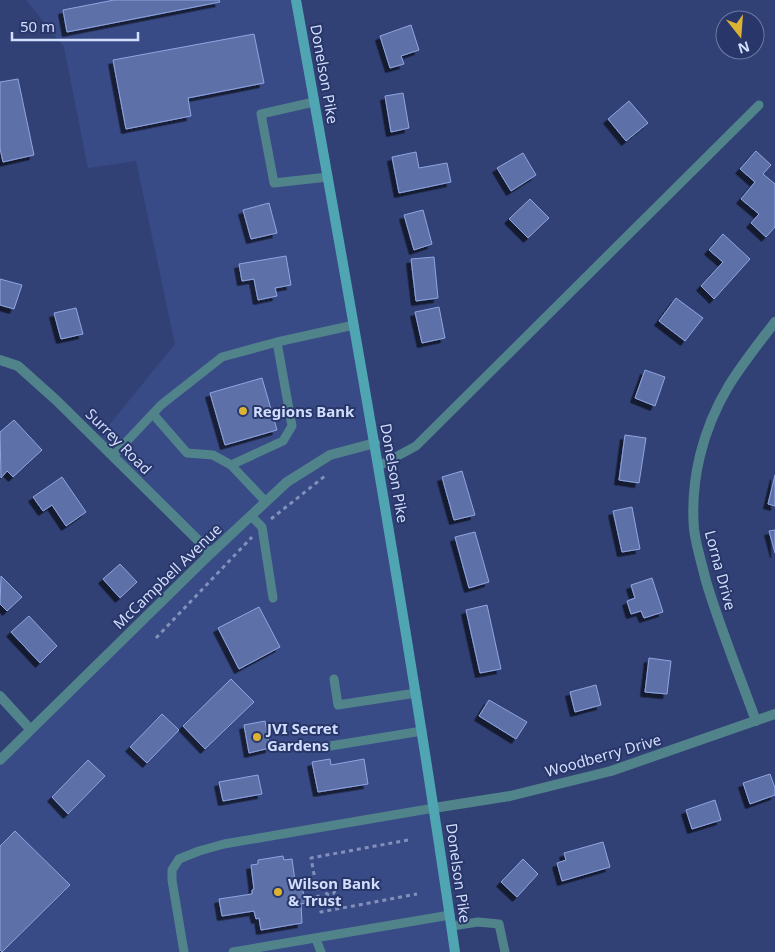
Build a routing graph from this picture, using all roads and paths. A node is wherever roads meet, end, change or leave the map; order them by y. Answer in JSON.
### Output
{"nodes":[{"id":1,"x":296,"y":0,"type":"edge"},
{"id":2,"x":314,"y":102,"type":"junction"},
{"id":3,"x":759,"y":105,"type":"dead end"},
{"id":4,"x":328,"y":177,"type":"junction"},
{"id":5,"x":775,"y":322,"type":"edge"},
{"id":6,"x":354,"y":325,"type":"junction"},
{"id":7,"x":277,"y":342,"type":"junction"},
{"id":8,"x":0,"y":360,"type":"edge"},
{"id":9,"x":153,"y":414,"type":"junction"},
{"id":10,"x":375,"y":443,"type":"junction"},
{"id":11,"x":113,"y":456,"type":"junction"},
{"id":12,"x":231,"y":465,"type":"junction"},
{"id":13,"x":379,"y":466,"type":"junction"},
{"id":14,"x":328,"y":473,"type":"dead end"},
{"id":15,"x":266,"y":502,"type":"junction"},
{"id":16,"x":251,"y":516,"type":"junction"},
{"id":17,"x":262,"y":527,"type":"junction"},
{"id":18,"x":211,"y":553,"type":"junction"},
{"id":19,"x":273,"y":598,"type":"dead end"},
{"id":20,"x":156,"y":638,"type":"dead end"},
{"id":21,"x":334,"y":679,"type":"dead end"},
{"id":22,"x":416,"y":693,"type":"junction"},
{"id":23,"x":0,"y":696,"type":"edge"},
{"id":24,"x":775,"y":714,"type":"edge"},
{"id":25,"x":756,"y":721,"type":"junction"},
{"id":26,"x":30,"y":729,"type":"junction"},
{"id":27,"x":422,"y":731,"type":"junction"},
{"id":28,"x":318,"y":748,"type":"dead end"},
{"id":29,"x":0,"y":760,"type":"edge"},
{"id":30,"x":434,"y":808,"type":"junction"},
{"id":31,"x":408,"y":840,"type":"dead end"},
{"id":32,"x":325,"y":891,"type":"dead end"},
{"id":33,"x":317,"y":892,"type":"junction"},
{"id":34,"x":417,"y":894,"type":"dead end"},
{"id":35,"x":450,"y":915,"type":"junction"},
{"id":36,"x":452,"y":926,"type":"junction"},
{"id":37,"x":316,"y":938,"type":"junction"},
{"id":38,"x":184,"y":952,"type":"edge"},
{"id":39,"x":233,"y":952,"type":"edge"},
{"id":40,"x":321,"y":952,"type":"edge"},
{"id":41,"x":455,"y":952,"type":"edge"},
{"id":42,"x":504,"y":952,"type":"edge"}],
"edges":[{"from":1,"to":2,"type":"main road","name":"Donelson Pike"},
{"from":2,"to":4,"type":"main road","name":"Donelson Pike"},
{"from":2,"to":4,"type":"lane"},
{"from":3,"to":13,"type":"lane"},
{"from":4,"to":6,"type":"main road","name":"Donelson Pike"},
{"from":5,"to":25,"type":"street","name":"Lorna Drive"},
{"from":6,"to":7,"type":"lane"},
{"from":6,"to":10,"type":"main road","name":"Donelson Pike"},
{"from":7,"to":9,"type":"lane"},
{"from":7,"to":12,"type":"lane"},
{"from":8,"to":11,"type":"street","name":"Surrey Road"},
{"from":9,"to":11,"type":"lane"},
{"from":9,"to":12,"type":"lane"},
{"from":10,"to":13,"type":"main road","name":"Donelson Pike"},
{"from":10,"to":15,"type":"street","name":"McCampbell Avenue"},
{"from":11,"to":18,"type":"street","name":"Surrey Road"},
{"from":12,"to":15,"type":"lane"},
{"from":13,"to":22,"type":"main road","name":"Donelson Pike"},
{"from":14,"to":17,"type":"path"},
{"from":15,"to":16,"type":"street","name":"McCampbell Avenue"},
{"from":16,"to":17,"type":"lane"},
{"from":16,"to":18,"type":"street","name":"McCampbell Avenue"},
{"from":17,"to":19,"type":"lane"},
{"from":17,"to":20,"type":"path"},
{"from":18,"to":26,"type":"street","name":"McCampbell Avenue"},
{"from":21,"to":22,"type":"lane"},
{"from":22,"to":27,"type":"main road","name":"Donelson Pike"},
{"from":23,"to":26,"type":"street"},
{"from":24,"to":25,"type":"street","name":"Woodberry Drive"},
{"from":25,"to":30,"type":"street","name":"Woodberry Drive"},
{"from":26,"to":29,"type":"street","name":"McCampbell Avenue"},
{"from":27,"to":28,"type":"lane"},
{"from":27,"to":30,"type":"main road","name":"Donelson Pike"},
{"from":30,"to":35,"type":"main road","name":"Donelson Pike"},
{"from":30,"to":38,"type":"lane"},
{"from":31,"to":33,"type":"path"},
{"from":32,"to":33,"type":"path"},
{"from":33,"to":34,"type":"path"},
{"from":35,"to":36,"type":"main road","name":"Donelson Pike"},
{"from":35,"to":37,"type":"lane"},
{"from":36,"to":41,"type":"main road","name":"Donelson Pike"},
{"from":36,"to":42,"type":"lane"},
{"from":37,"to":39,"type":"lane"},
{"from":37,"to":40,"type":"lane"}]}
